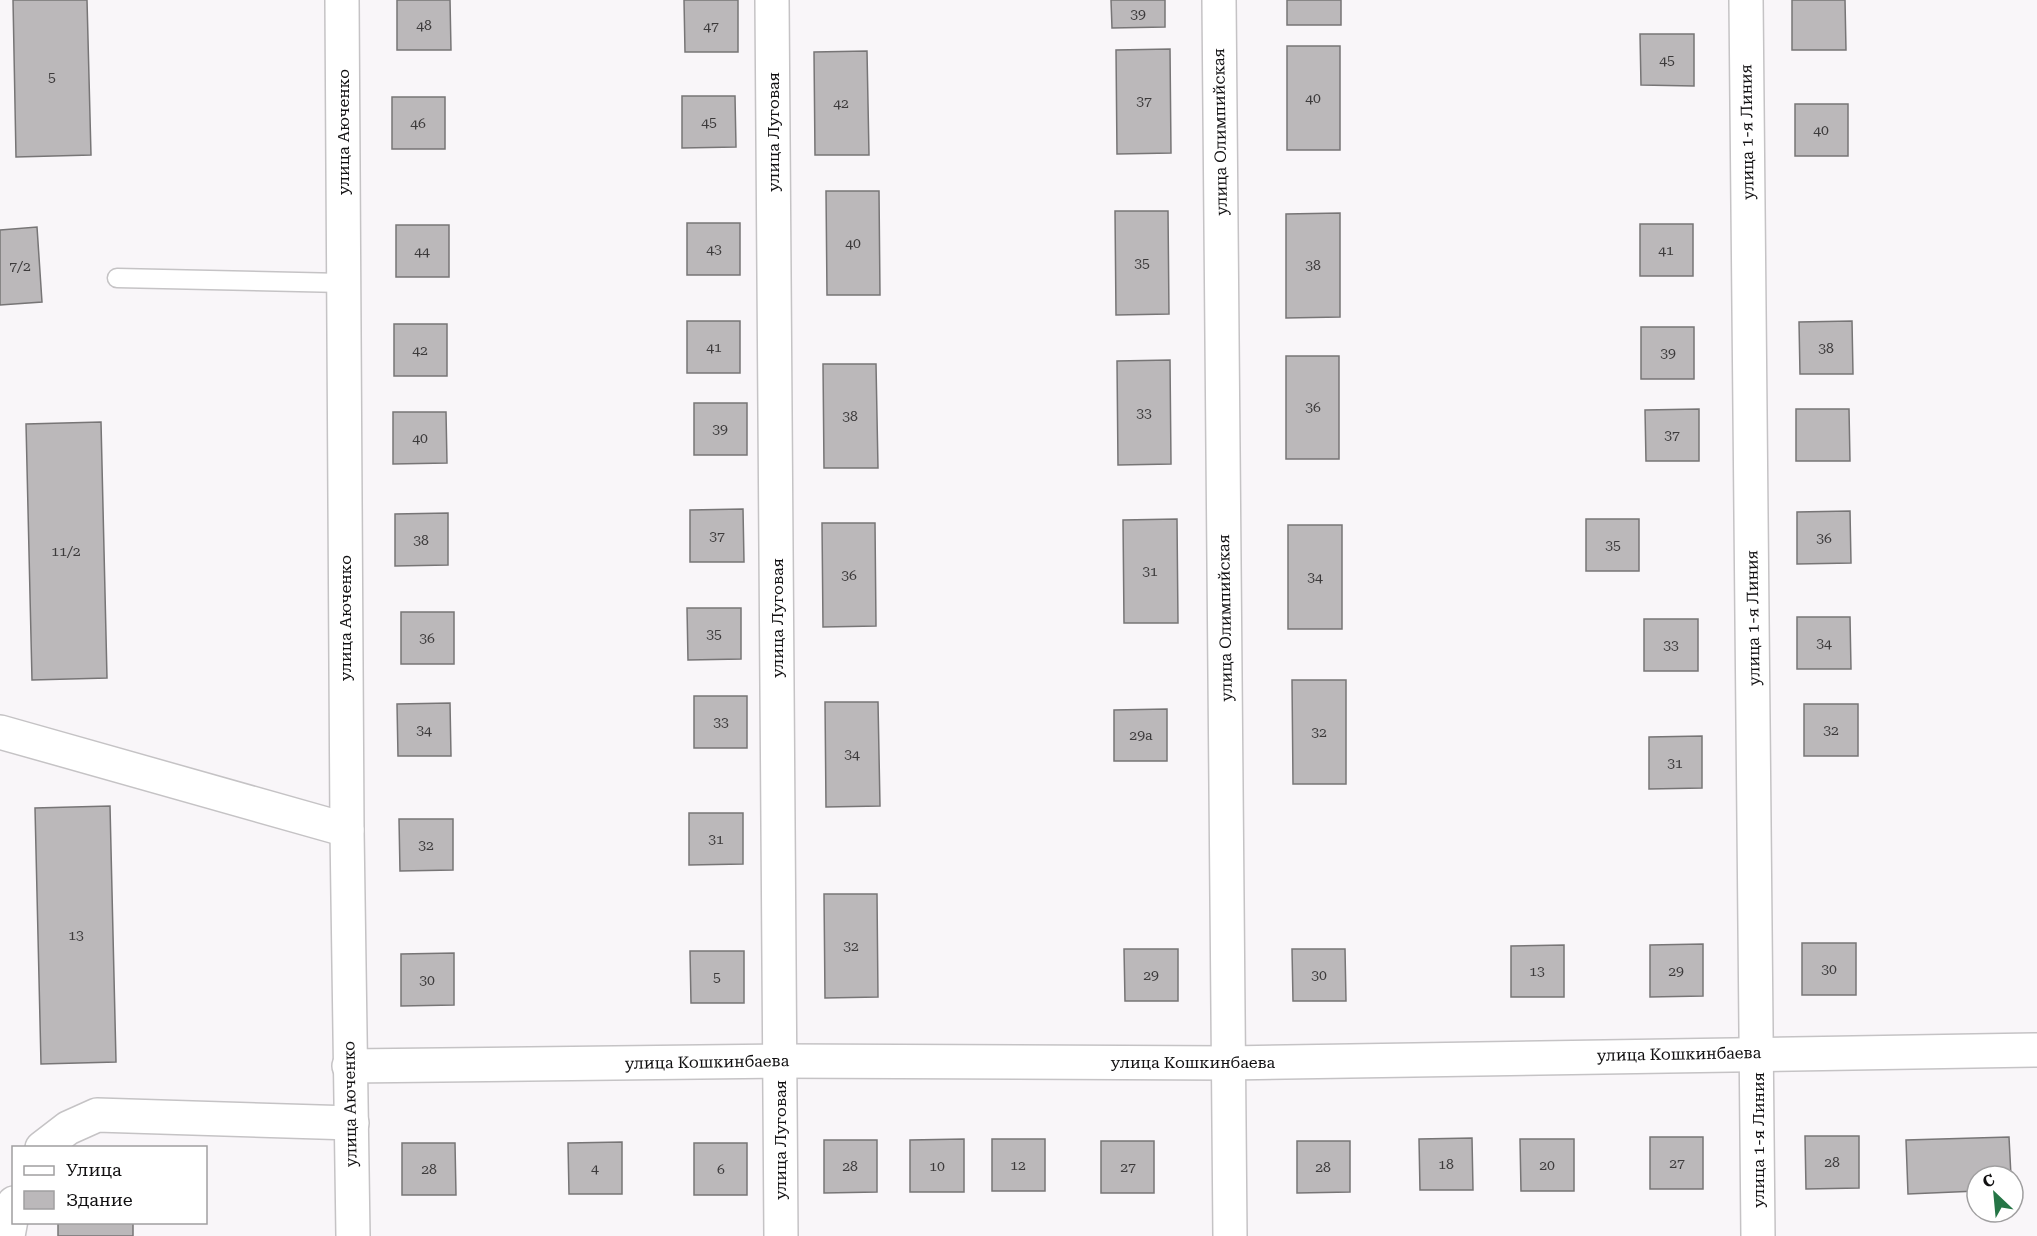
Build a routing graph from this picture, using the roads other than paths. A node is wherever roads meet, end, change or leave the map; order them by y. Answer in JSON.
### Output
{"nodes":[{"id":1,"x":342,"y":0,"type":"edge"},
{"id":2,"x":772,"y":0,"type":"edge"},
{"id":3,"x":1219,"y":0,"type":"edge"},
{"id":4,"x":1746,"y":0,"type":"edge"},
{"id":5,"x":117,"y":278,"type":"dead end"},
{"id":6,"x":343,"y":283,"type":"junction"},
{"id":7,"x":0,"y":732,"type":"edge"},
{"id":8,"x":347,"y":830,"type":"junction"},
{"id":9,"x":2037,"y":1050,"type":"edge"},
{"id":10,"x":1758,"y":1053,"type":"junction"},
{"id":11,"x":780,"y":1061,"type":"junction"},
{"id":12,"x":1229,"y":1063,"type":"junction"},
{"id":13,"x":349,"y":1066,"type":"junction"},
{"id":14,"x":352,"y":1123,"type":"junction"},
{"id":15,"x":45,"y":1146,"type":"edge"},
{"id":16,"x":12,"y":1214,"type":"edge"},
{"id":17,"x":8,"y":1236,"type":"edge"},
{"id":18,"x":353,"y":1236,"type":"edge"},
{"id":19,"x":781,"y":1236,"type":"edge"},
{"id":20,"x":1230,"y":1236,"type":"edge"},
{"id":21,"x":1758,"y":1236,"type":"edge"}],
"edges":[{"from":1,"to":6,"type":"street","name":"улица Аюченко"},
{"from":2,"to":11,"type":"street","name":"улица Луговая"},
{"from":3,"to":12,"type":"street","name":"улица Олимпийская"},
{"from":4,"to":10,"type":"street","name":"улица 1-я Линия"},
{"from":5,"to":6,"type":"lane"},
{"from":6,"to":8,"type":"street","name":"улица Аюченко"},
{"from":7,"to":8,"type":"street"},
{"from":8,"to":13,"type":"street","name":"улица Аюченко"},
{"from":9,"to":10,"type":"street","name":"улица Кошкинбаева"},
{"from":10,"to":12,"type":"street","name":"улица Кошкинбаева"},
{"from":10,"to":21,"type":"street","name":"улица 1-я Линия"},
{"from":11,"to":12,"type":"street","name":"улица Кошкинбаева"},
{"from":11,"to":13,"type":"street","name":"улица Кошкинбаева"},
{"from":11,"to":19,"type":"street","name":"улица Луговая"},
{"from":12,"to":20,"type":"street","name":"улица Олимпийская"},
{"from":13,"to":14,"type":"street","name":"улица Аюченко"},
{"from":14,"to":15,"type":"street"},
{"from":14,"to":18,"type":"street","name":"улица Аюченко"},
{"from":16,"to":17,"type":"street"}]}
